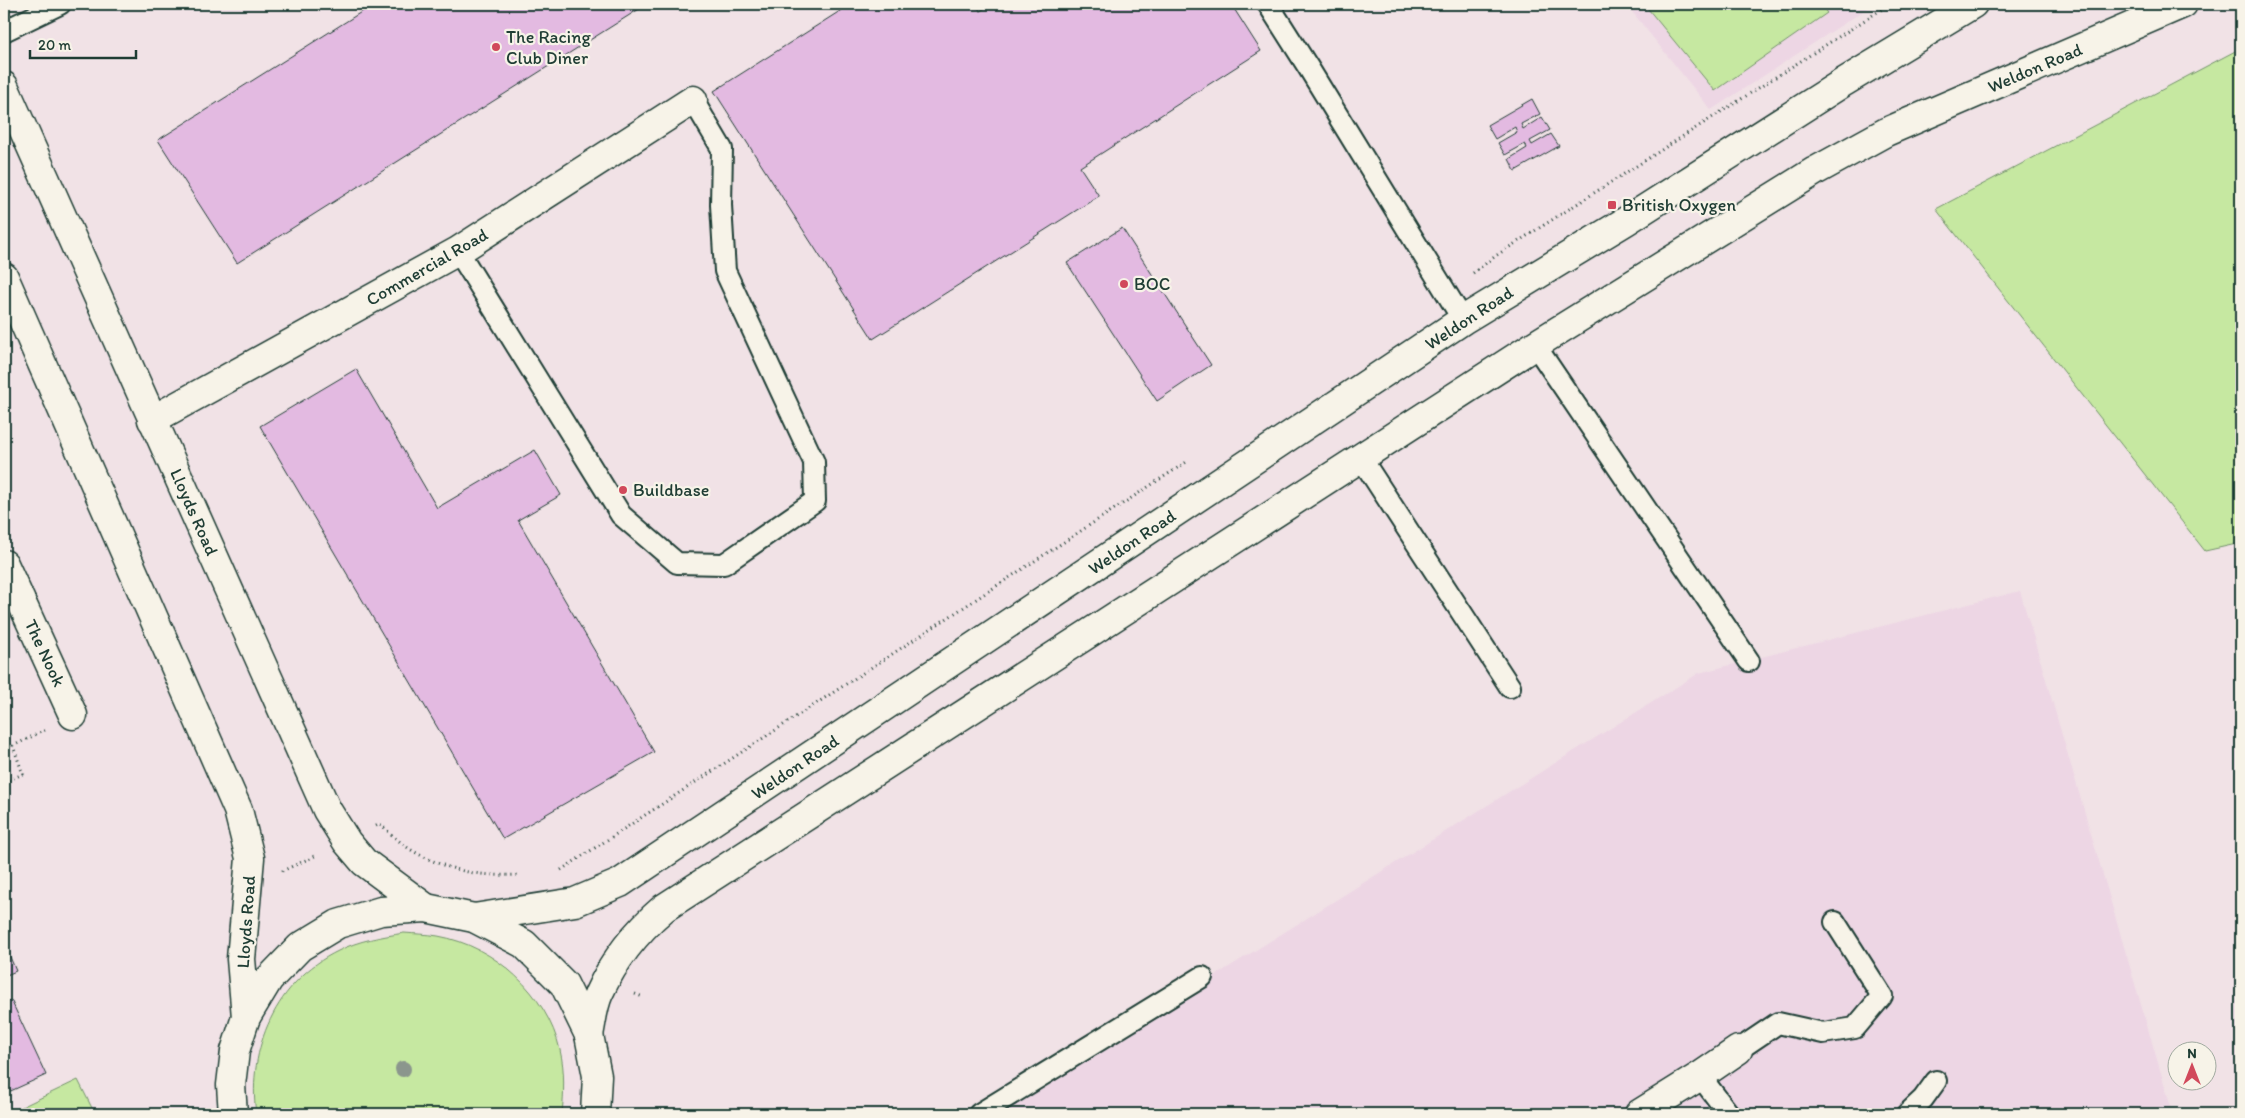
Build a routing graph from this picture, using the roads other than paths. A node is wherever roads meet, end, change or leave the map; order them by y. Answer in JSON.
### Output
{"nodes":[{"id":1,"x":60,"y":4,"type":"edge"},
{"id":2,"x":1268,"y":4,"type":"edge"},
{"id":3,"x":1973,"y":4,"type":"edge"},
{"id":4,"x":2183,"y":4,"type":"edge"},
{"id":5,"x":4,"y":31,"type":"edge"},
{"id":6,"x":4,"y":86,"type":"edge"},
{"id":7,"x":694,"y":100,"type":"joint"},
{"id":8,"x":458,"y":251,"type":"junction"},
{"id":9,"x":4,"y":277,"type":"edge"},
{"id":10,"x":1463,"y":320,"type":"junction"},
{"id":11,"x":1535,"y":345,"type":"junction"},
{"id":12,"x":152,"y":420,"type":"junction"},
{"id":13,"x":1361,"y":458,"type":"junction"},
{"id":14,"x":4,"y":564,"type":"edge"},
{"id":15,"x":1749,"y":661,"type":"dead end"},
{"id":16,"x":1510,"y":686,"type":"dead end"},
{"id":17,"x":73,"y":715,"type":"road end"},
{"id":18,"x":426,"y":908,"type":"junction"},
{"id":19,"x":474,"y":918,"type":"junction"},
{"id":20,"x":1835,"y":922,"type":"dead end"},
{"id":21,"x":1202,"y":977,"type":"dead end"},
{"id":22,"x":246,"y":1018,"type":"junction"},
{"id":23,"x":589,"y":1035,"type":"junction"},
{"id":24,"x":1738,"y":1050,"type":"joint"},
{"id":25,"x":1700,"y":1076,"type":"junction"},
{"id":26,"x":1936,"y":1081,"type":"dead end"},
{"id":27,"x":233,"y":1114,"type":"edge"},
{"id":28,"x":595,"y":1114,"type":"edge"},
{"id":29,"x":979,"y":1114,"type":"edge"},
{"id":30,"x":1638,"y":1114,"type":"edge"},
{"id":31,"x":1729,"y":1114,"type":"edge"},
{"id":32,"x":1906,"y":1114,"type":"edge"}],
"edges":[{"from":1,"to":5,"type":"lane"},
{"from":2,"to":10,"type":"lane"},
{"from":3,"to":10,"type":"main road","name":"Weldon Road"},
{"from":4,"to":11,"type":"main road","name":"Weldon Road"},
{"from":6,"to":12,"type":"main road","name":"Lloyds Road"},
{"from":7,"to":8,"type":"main road","name":"Commercial Road"},
{"from":7,"to":8,"type":"lane"},
{"from":8,"to":12,"type":"main road","name":"Commercial Road"},
{"from":9,"to":22,"type":"main road","name":"Lloyds Road"},
{"from":10,"to":19,"type":"main road","name":"Weldon Road"},
{"from":11,"to":13,"type":"main road"},
{"from":11,"to":15,"type":"lane"},
{"from":12,"to":18,"type":"main road","name":"Lloyds Road"},
{"from":13,"to":16,"type":"lane"},
{"from":13,"to":23,"type":"main road"},
{"from":14,"to":17,"type":"main road","name":"The Nook"},
{"from":18,"to":19,"type":"main road"},
{"from":18,"to":22,"type":"main road"},
{"from":19,"to":23,"type":"main road"},
{"from":20,"to":24,"type":"lane"},
{"from":21,"to":29,"type":"lane"},
{"from":22,"to":27,"type":"main road"},
{"from":23,"to":28,"type":"main road"},
{"from":24,"to":25,"type":"main road"},
{"from":25,"to":30,"type":"main road"},
{"from":25,"to":31,"type":"lane"},
{"from":26,"to":32,"type":"lane"}]}
